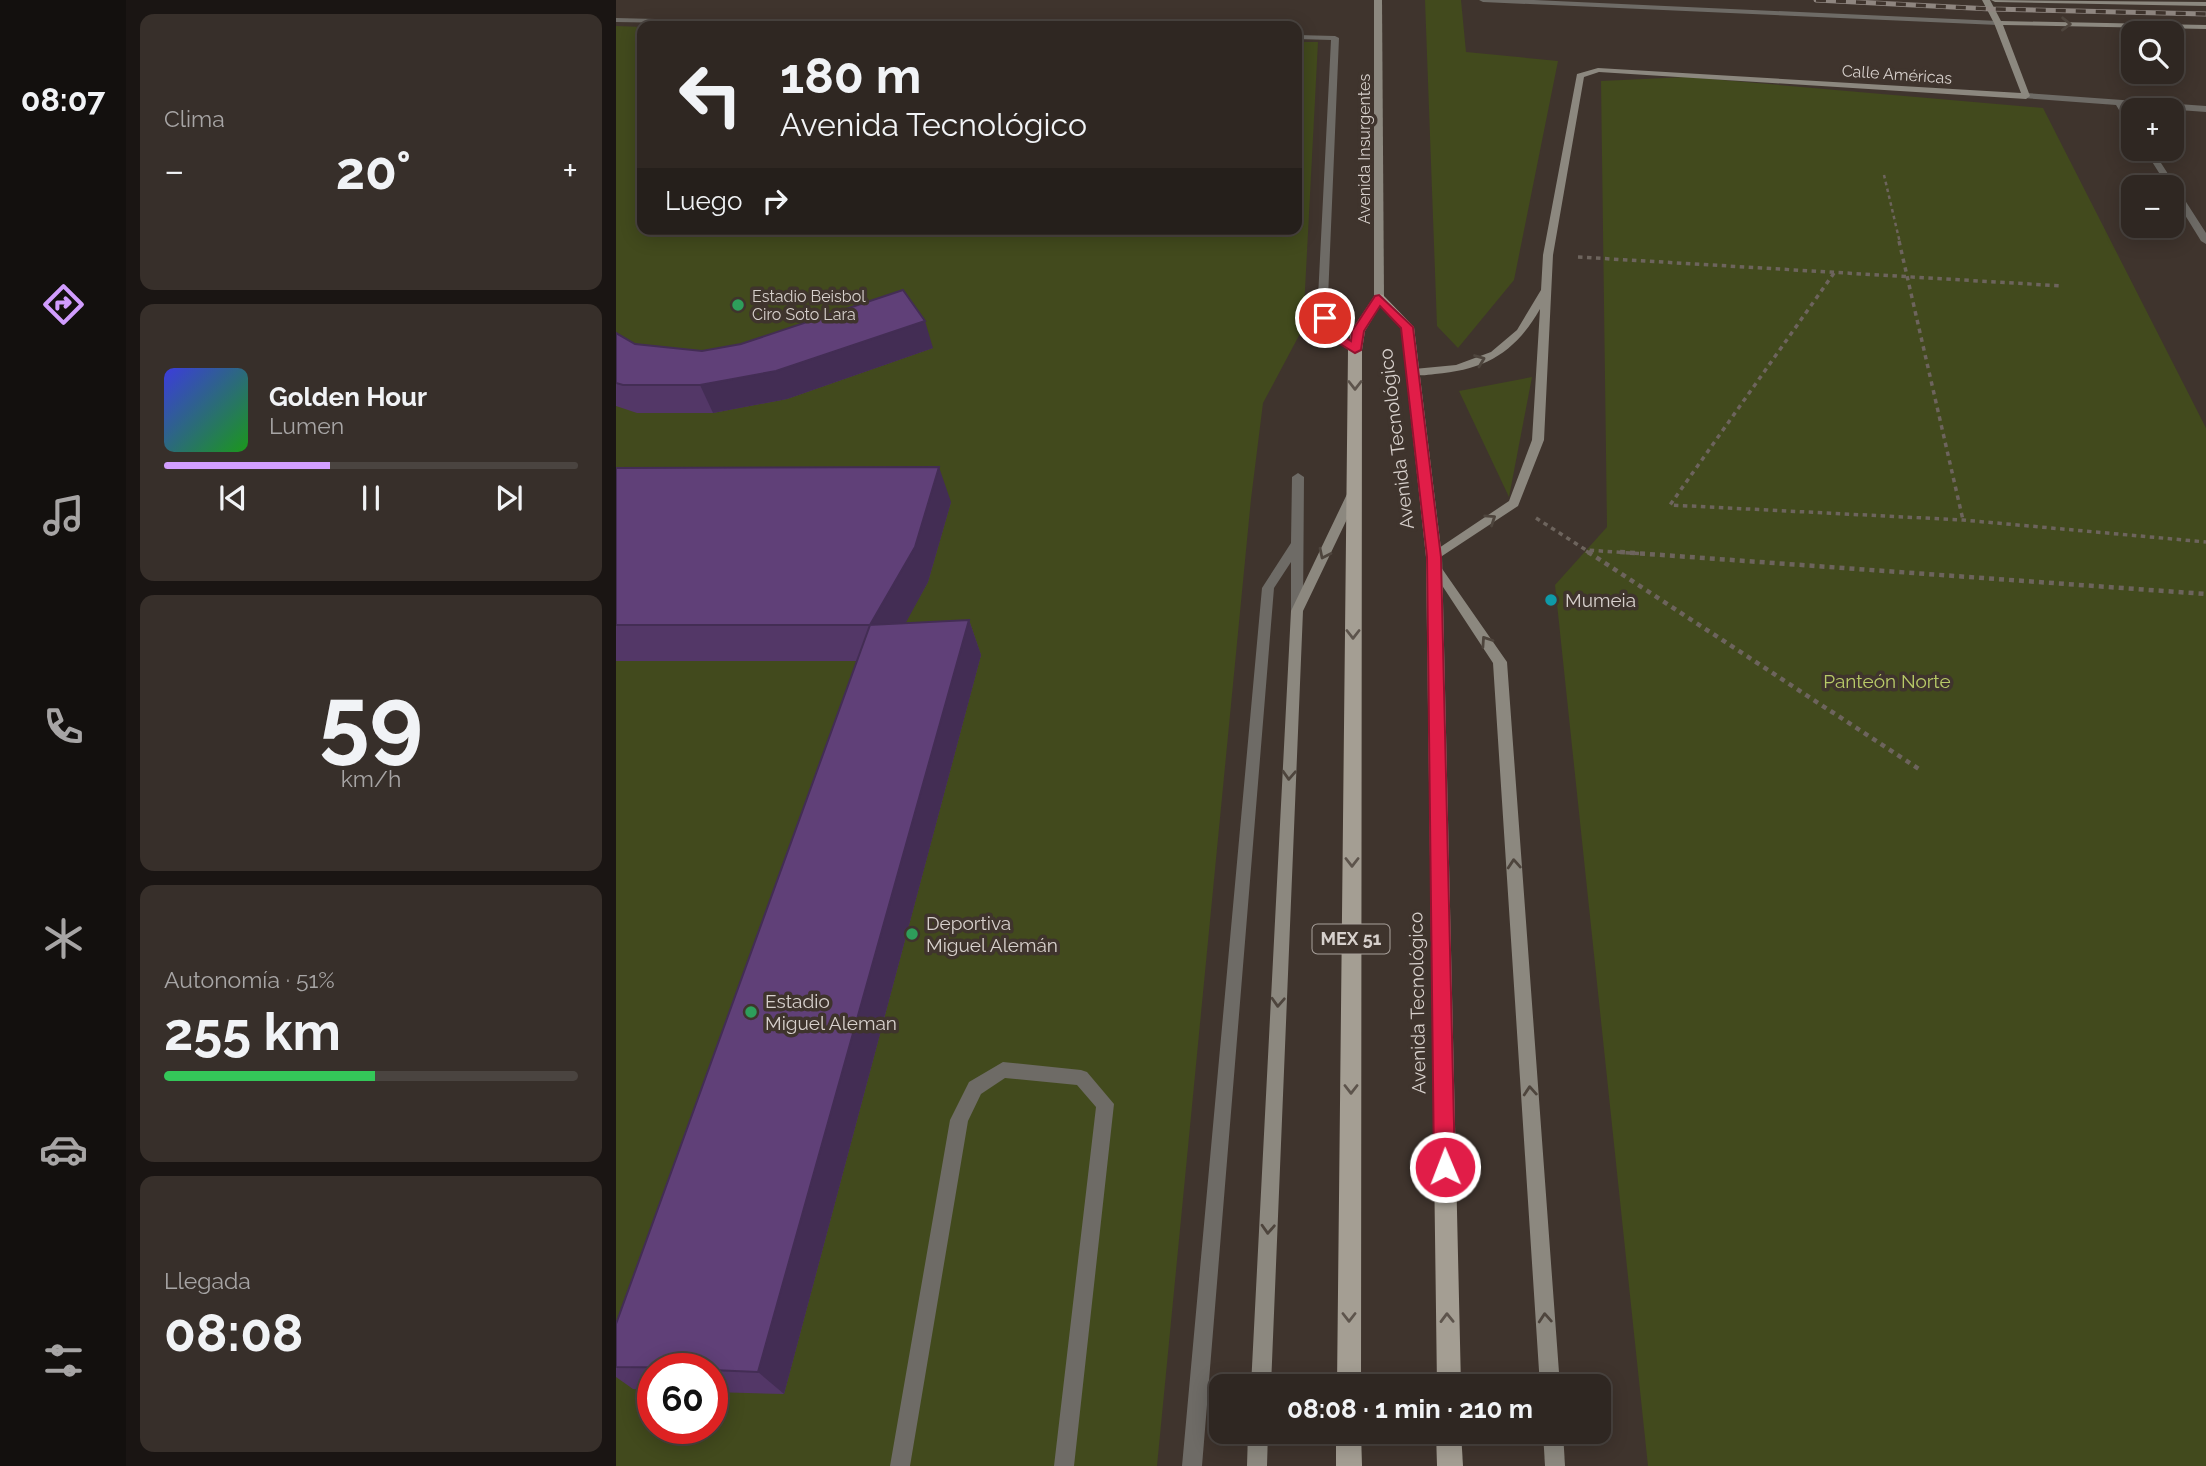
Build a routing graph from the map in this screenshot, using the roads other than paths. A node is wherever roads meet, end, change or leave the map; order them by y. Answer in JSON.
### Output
{"nodes":[{"id":1,"x":1378,"y":0,"type":"edge"},
{"id":2,"x":1483,"y":0,"type":"edge"},
{"id":3,"x":1986,"y":0,"type":"edge"},
{"id":4,"x":1996,"y":0,"type":"edge"},
{"id":5,"x":2206,"y":4,"type":"edge"},
{"id":6,"x":616,"y":20,"type":"edge"},
{"id":7,"x":656,"y":21,"type":"edge"},
{"id":8,"x":1998,"y":23,"type":"junction"},
{"id":9,"x":2206,"y":27,"type":"edge"},
{"id":10,"x":1302,"y":37,"type":"edge"},
{"id":11,"x":2026,"y":96,"type":"junction"},
{"id":12,"x":2119,"y":103,"type":"junction"},
{"id":13,"x":2121,"y":106,"type":"edge"},
{"id":14,"x":2206,"y":109,"type":"edge"},
{"id":15,"x":2156,"y":161,"type":"edge"},
{"id":16,"x":2206,"y":241,"type":"edge"},
{"id":17,"x":1547,"y":289,"type":"junction"},
{"id":18,"x":1379,"y":298,"type":"junction"},
{"id":19,"x":1355,"y":350,"type":"junction"},
{"id":20,"x":1414,"y":372,"type":"junction"},
{"id":21,"x":1297,"y":477,"type":"dead end"},
{"id":22,"x":1354,"y":492,"type":"junction"},
{"id":23,"x":1297,"y":542,"type":"junction"},
{"id":24,"x":1434,"y":561,"type":"junction"},
{"id":25,"x":1297,"y":611,"type":"junction"},
{"id":26,"x":1262,"y":1374,"type":"edge"},
{"id":27,"x":1349,"y":1374,"type":"edge"},
{"id":28,"x":1448,"y":1374,"type":"edge"},
{"id":29,"x":1548,"y":1374,"type":"edge"},
{"id":30,"x":1258,"y":1444,"type":"edge"},
{"id":31,"x":1349,"y":1444,"type":"edge"},
{"id":32,"x":1449,"y":1444,"type":"edge"},
{"id":33,"x":1554,"y":1444,"type":"edge"},
{"id":34,"x":900,"y":1466,"type":"edge"},
{"id":35,"x":1063,"y":1466,"type":"edge"},
{"id":36,"x":1192,"y":1466,"type":"edge"},
{"id":37,"x":1257,"y":1466,"type":"edge"},
{"id":38,"x":1349,"y":1466,"type":"edge"},
{"id":39,"x":1450,"y":1466,"type":"edge"},
{"id":40,"x":1555,"y":1466,"type":"edge"}],
"edges":[{"from":1,"to":18,"type":"street","name":"Avenida Insurgentes"},
{"from":2,"to":8,"type":"street"},
{"from":3,"to":8,"type":"street"},
{"from":4,"to":5,"type":"street"},
{"from":6,"to":7,"type":"street"},
{"from":8,"to":9,"type":"street","one_way":true},
{"from":8,"to":11,"type":"street"},
{"from":10,"to":19,"type":"street"},
{"from":11,"to":12,"type":"street","name":"Calle Américas"},
{"from":11,"to":17,"type":"street","name":"Calle Américas"},
{"from":12,"to":13,"type":"street"},
{"from":12,"to":14,"type":"street","name":"Calle Américas"},
{"from":15,"to":16,"type":"street"},
{"from":20,"to":17,"type":"street","one_way":true},
{"from":24,"to":17,"type":"street","one_way":true},
{"from":18,"to":19,"type":"main road","name":"Avenida Tecnológico","number":"MEX 51"},
{"from":18,"to":20,"type":"main road","name":"Avenida Tecnológico"},
{"from":19,"to":22,"type":"main road","name":"Avenida Tecnológico","number":"MEX 51","one_way":true},
{"from":20,"to":24,"type":"main road","name":"Avenida Tecnológico"},
{"from":21,"to":23,"type":"street"},
{"from":22,"to":25,"type":"street","one_way":true},
{"from":22,"to":27,"type":"main road","name":"Avenida Tecnológico","number":"MEX 51","one_way":true},
{"from":23,"to":25,"type":"street"},
{"from":23,"to":36,"type":"street"},
{"from":28,"to":24,"type":"main road","name":"Avenida Tecnológico","one_way":true},
{"from":29,"to":24,"type":"street","one_way":true},
{"from":25,"to":26,"type":"street","one_way":true},
{"from":30,"to":37,"type":"street"},
{"from":31,"to":38,"type":"main road"},
{"from":32,"to":39,"type":"main road"},
{"from":33,"to":40,"type":"street"},
{"from":34,"to":35,"type":"street"}]}
